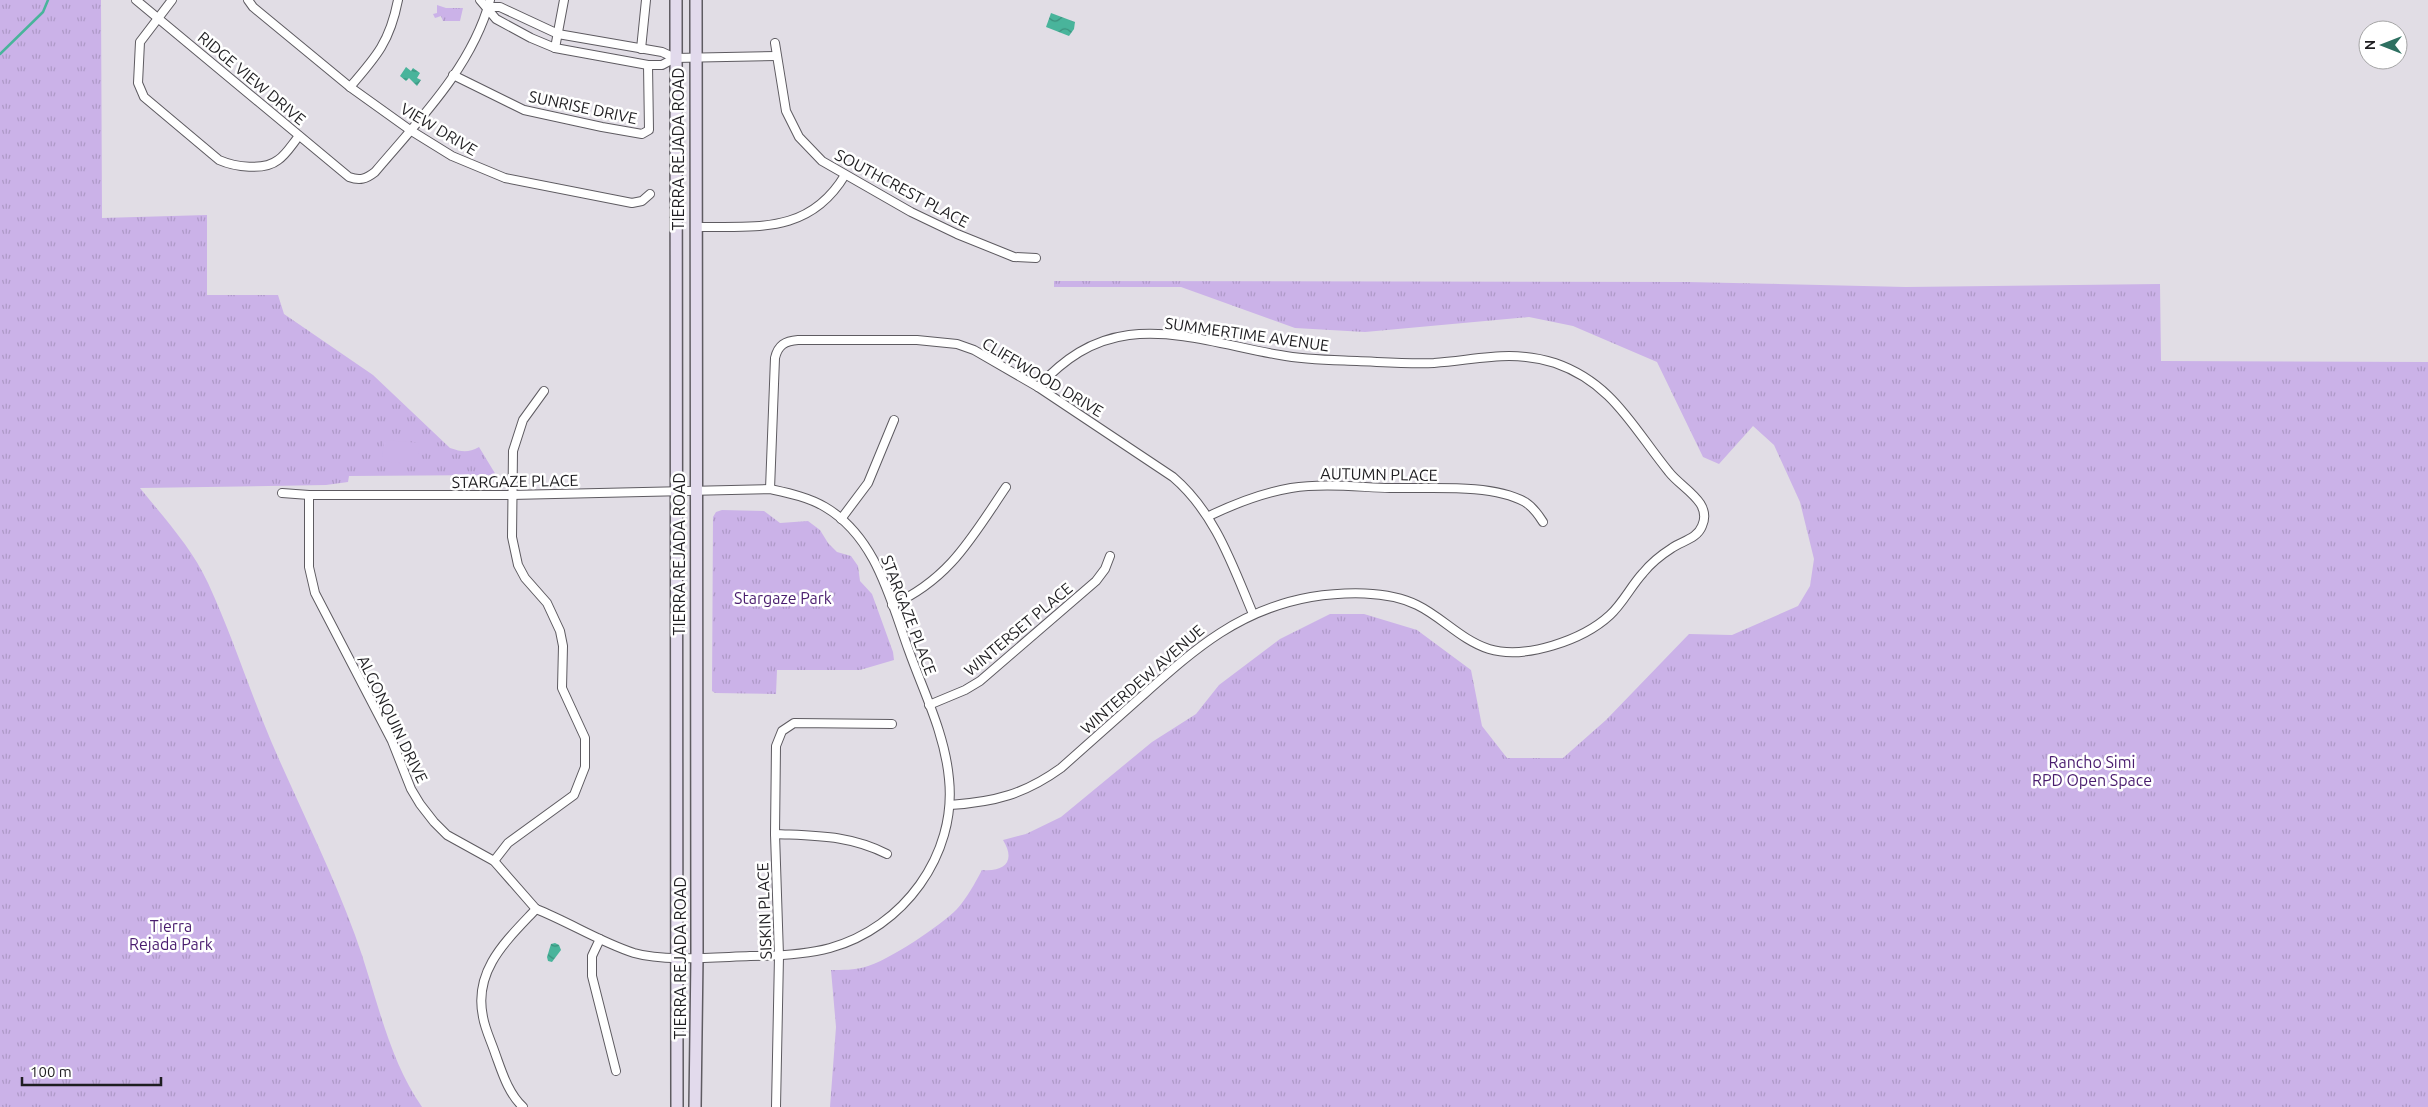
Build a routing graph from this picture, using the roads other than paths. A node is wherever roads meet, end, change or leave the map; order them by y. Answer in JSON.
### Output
{"nodes":[{"id":1,"x":136,"y":0,"type":"edge"},
{"id":2,"x":172,"y":0,"type":"edge"},
{"id":3,"x":248,"y":0,"type":"edge"},
{"id":4,"x":398,"y":0,"type":"edge"},
{"id":5,"x":480,"y":0,"type":"edge"},
{"id":6,"x":564,"y":0,"type":"edge"},
{"id":7,"x":646,"y":0,"type":"edge"},
{"id":8,"x":676,"y":0,"type":"edge"},
{"id":9,"x":696,"y":0,"type":"edge"},
{"id":10,"x":489,"y":4,"type":"edge"},
{"id":11,"x":159,"y":18,"type":"junction"},
{"id":12,"x":558,"y":34,"type":"junction"},
{"id":13,"x":775,"y":43,"type":"dead end"},
{"id":14,"x":555,"y":48,"type":"junction"},
{"id":15,"x":641,"y":49,"type":"junction"},
{"id":16,"x":776,"y":56,"type":"junction"},
{"id":17,"x":675,"y":58,"type":"junction"},
{"id":18,"x":694,"y":58,"type":"junction"},
{"id":19,"x":648,"y":65,"type":"junction"},
{"id":20,"x":453,"y":75,"type":"junction"},
{"id":21,"x":350,"y":87,"type":"junction"},
{"id":22,"x":410,"y":130,"type":"junction"},
{"id":23,"x":299,"y":136,"type":"junction"},
{"id":24,"x":845,"y":175,"type":"junction"},
{"id":25,"x":650,"y":194,"type":"dead end"},
{"id":26,"x":695,"y":227,"type":"junction"},
{"id":27,"x":1036,"y":258,"type":"dead end"},
{"id":28,"x":1038,"y":387,"type":"junction"},
{"id":29,"x":544,"y":390,"type":"dead end"},
{"id":30,"x":894,"y":420,"type":"dead end"},
{"id":31,"x":1006,"y":487,"type":"dead end"},
{"id":32,"x":676,"y":490,"type":"junction"},
{"id":33,"x":695,"y":490,"type":"junction"},
{"id":34,"x":770,"y":490,"type":"junction"},
{"id":35,"x":282,"y":494,"type":"dead end"},
{"id":36,"x":309,"y":495,"type":"junction"},
{"id":37,"x":511,"y":495,"type":"junction"},
{"id":38,"x":1209,"y":516,"type":"junction"},
{"id":39,"x":841,"y":519,"type":"junction"},
{"id":40,"x":1543,"y":522,"type":"dead end"},
{"id":41,"x":1668,"y":550,"type":"joint"},
{"id":42,"x":1110,"y":556,"type":"dead end"},
{"id":43,"x":892,"y":605,"type":"junction"},
{"id":44,"x":1253,"y":614,"type":"junction"},
{"id":45,"x":929,"y":705,"type":"junction"},
{"id":46,"x":892,"y":724,"type":"dead end"},
{"id":47,"x":950,"y":805,"type":"junction"},
{"id":48,"x":775,"y":834,"type":"junction"},
{"id":49,"x":887,"y":854,"type":"dead end"},
{"id":50,"x":494,"y":861,"type":"junction"},
{"id":51,"x":536,"y":909,"type":"junction"},
{"id":52,"x":600,"y":939,"type":"junction"},
{"id":53,"x":779,"y":956,"type":"junction"},
{"id":54,"x":677,"y":957,"type":"junction"},
{"id":55,"x":697,"y":957,"type":"junction"},
{"id":56,"x":616,"y":1071,"type":"dead end"},
{"id":57,"x":523,"y":1107,"type":"edge"},
{"id":58,"x":677,"y":1107,"type":"edge"},
{"id":59,"x":695,"y":1107,"type":"edge"},
{"id":60,"x":776,"y":1107,"type":"edge"}],
"edges":[{"from":1,"to":11,"type":"street","name":"RIDGE VIEW DRIVE"},
{"from":2,"to":11,"type":"street"},
{"from":3,"to":21,"type":"street","name":"VIEW DRIVE"},
{"from":4,"to":21,"type":"street"},
{"from":5,"to":10,"type":"street"},
{"from":6,"to":12,"type":"street"},
{"from":7,"to":15,"type":"street"},
{"from":8,"to":17,"type":"main road","name":"TIERRA REJADA ROAD"},
{"from":9,"to":18,"type":"main road","name":"TIERRA REJADA ROAD"},
{"from":10,"to":12,"type":"street"},
{"from":10,"to":14,"type":"street"},
{"from":10,"to":20,"type":"street"},
{"from":11,"to":23,"type":"street","name":"RIDGE VIEW DRIVE"},
{"from":11,"to":23,"type":"street"},
{"from":12,"to":14,"type":"street"},
{"from":12,"to":15,"type":"street"},
{"from":13,"to":16,"type":"street","name":"SOUTHCREST PLACE"},
{"from":14,"to":19,"type":"street"},
{"from":15,"to":17,"type":"street"},
{"from":16,"to":18,"type":"street"},
{"from":16,"to":24,"type":"street","name":"SOUTHCREST PLACE"},
{"from":17,"to":18,"type":"street"},
{"from":17,"to":19,"type":"street"},
{"from":17,"to":32,"type":"main road","name":"TIERRA REJADA ROAD"},
{"from":18,"to":26,"type":"main road","name":"TIERRA REJADA ROAD"},
{"from":19,"to":20,"type":"street","name":"SUNRISE DRIVE"},
{"from":20,"to":22,"type":"street"},
{"from":21,"to":22,"type":"street","name":"VIEW DRIVE"},
{"from":22,"to":23,"type":"street","name":"RIDGE VIEW DRIVE"},
{"from":22,"to":25,"type":"street","name":"VIEW DRIVE"},
{"from":24,"to":26,"type":"street"},
{"from":24,"to":27,"type":"street","name":"SOUTHCREST PLACE"},
{"from":26,"to":33,"type":"main road","name":"TIERRA REJADA ROAD"},
{"from":28,"to":34,"type":"street","name":"CLIFFWOOD DRIVE"},
{"from":28,"to":38,"type":"street","name":"CLIFFWOOD DRIVE"},
{"from":28,"to":41,"type":"street","name":"SUMMERTIME AVENUE"},
{"from":29,"to":37,"type":"street"},
{"from":30,"to":39,"type":"street"},
{"from":31,"to":43,"type":"street"},
{"from":32,"to":33,"type":"street","name":"STARGAZE PLACE"},
{"from":32,"to":37,"type":"street","name":"STARGAZE PLACE"},
{"from":32,"to":54,"type":"main road","name":"TIERRA REJADA ROAD"},
{"from":33,"to":34,"type":"street","name":"STARGAZE PLACE"},
{"from":33,"to":55,"type":"main road","name":"TIERRA REJADA ROAD"},
{"from":34,"to":39,"type":"street","name":"STARGAZE PLACE"},
{"from":35,"to":36,"type":"street","name":"STARGAZE PLACE"},
{"from":36,"to":37,"type":"street","name":"STARGAZE PLACE"},
{"from":36,"to":50,"type":"street","name":"ALGONQUIN DRIVE"},
{"from":37,"to":50,"type":"street"},
{"from":38,"to":40,"type":"street","name":"AUTUMN PLACE"},
{"from":38,"to":44,"type":"street","name":"CLIFFWOOD DRIVE"},
{"from":39,"to":43,"type":"street","name":"STARGAZE PLACE"},
{"from":41,"to":44,"type":"street","name":"WINTERDEW AVENUE"},
{"from":42,"to":45,"type":"street","name":"WINTERSET PLACE"},
{"from":43,"to":45,"type":"street","name":"STARGAZE PLACE"},
{"from":44,"to":47,"type":"street","name":"WINTERDEW AVENUE"},
{"from":45,"to":47,"type":"street","name":"STARGAZE PLACE"},
{"from":46,"to":48,"type":"street","name":"SISKIN PLACE"},
{"from":47,"to":53,"type":"street","name":"STARGAZE PLACE"},
{"from":48,"to":49,"type":"street"},
{"from":48,"to":53,"type":"street","name":"SISKIN PLACE"},
{"from":50,"to":51,"type":"street","name":"ALGONQUIN DRIVE"},
{"from":51,"to":52,"type":"street","name":"STARGAZE PLACE"},
{"from":51,"to":57,"type":"street"},
{"from":52,"to":54,"type":"street","name":"STARGAZE PLACE"},
{"from":52,"to":56,"type":"street"},
{"from":53,"to":55,"type":"street","name":"STARGAZE PLACE"},
{"from":53,"to":60,"type":"street","name":"SISKIN PLACE"},
{"from":54,"to":55,"type":"street","name":"STARGAZE PLACE"},
{"from":54,"to":58,"type":"main road","name":"TIERRA REJADA ROAD"},
{"from":55,"to":59,"type":"main road","name":"TIERRA REJADA ROAD"}]}
